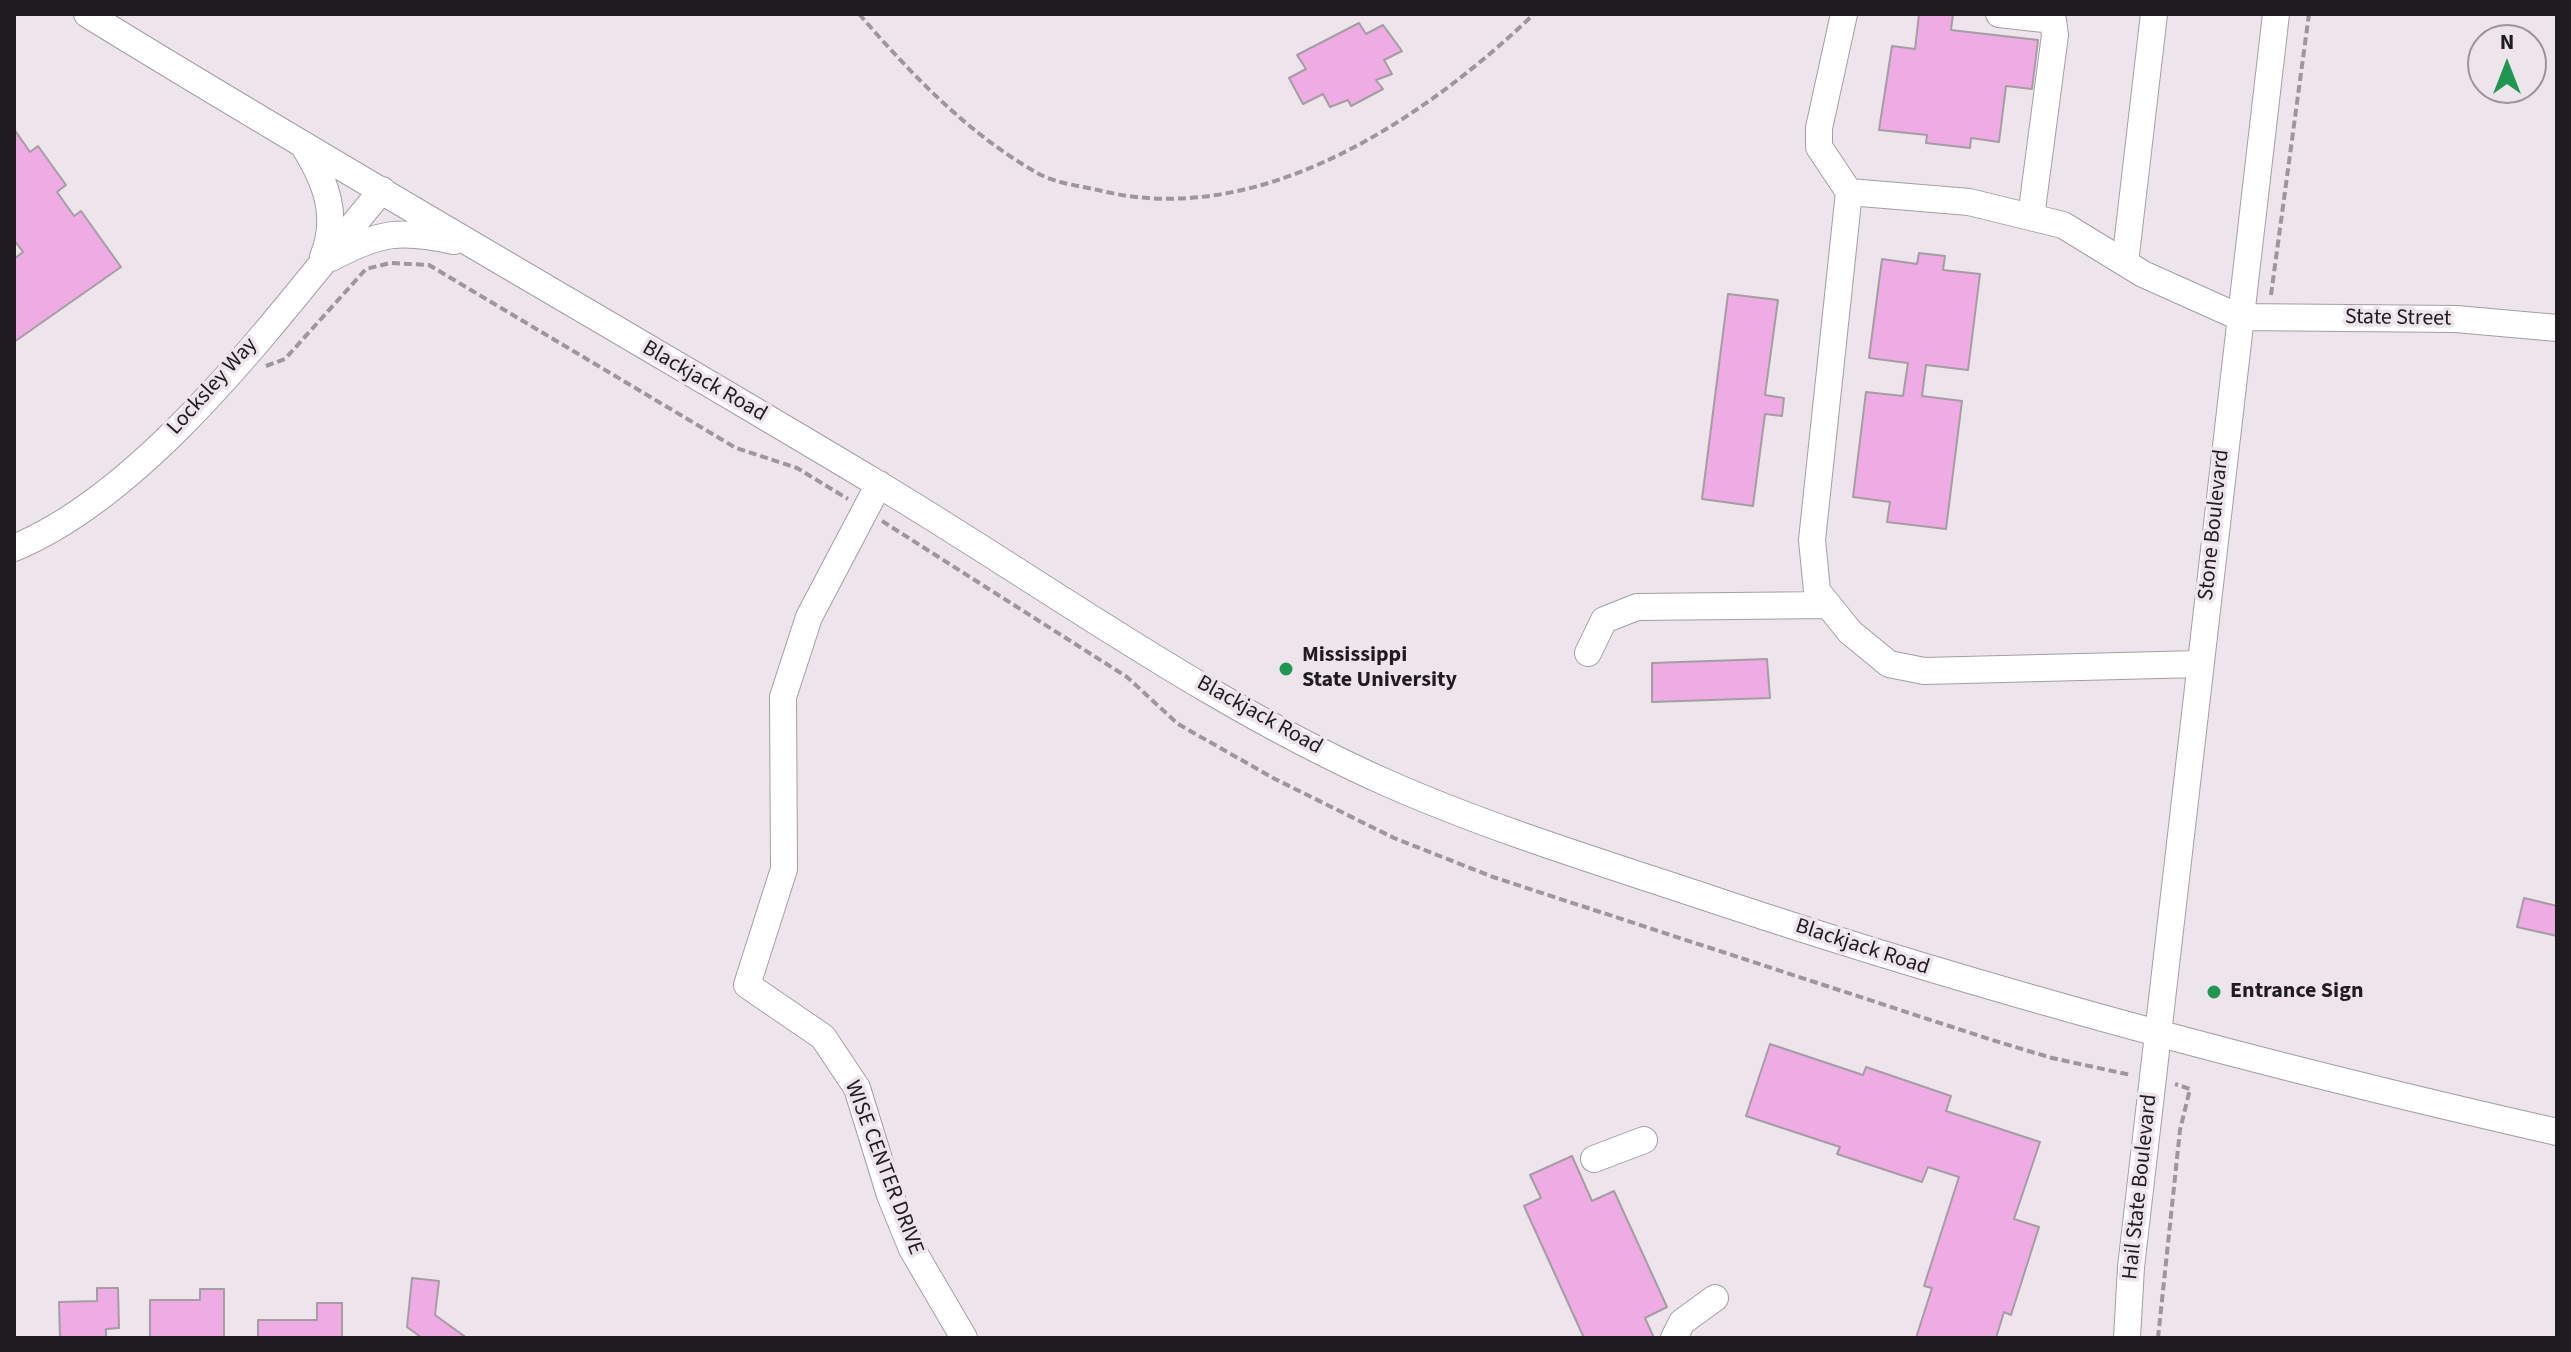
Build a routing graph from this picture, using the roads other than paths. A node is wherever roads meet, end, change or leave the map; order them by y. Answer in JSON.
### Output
{"nodes":[{"id":1,"x":87,"y":14,"type":"edge"},
{"id":2,"x":1844,"y":14,"type":"edge"},
{"id":3,"x":1999,"y":14,"type":"edge"},
{"id":4,"x":2154,"y":14,"type":"edge"},
{"id":5,"x":2276,"y":14,"type":"edge"},
{"id":6,"x":303,"y":145,"type":"junction"},
{"id":7,"x":382,"y":190,"type":"junction"},
{"id":8,"x":1849,"y":192,"type":"junction"},
{"id":9,"x":2031,"y":217,"type":"junction"},
{"id":10,"x":475,"y":246,"type":"junction"},
{"id":11,"x":321,"y":263,"type":"junction"},
{"id":12,"x":2125,"y":263,"type":"junction"},
{"id":13,"x":2239,"y":317,"type":"junction"},
{"id":14,"x":2557,"y":328,"type":"edge"},
{"id":15,"x":879,"y":484,"type":"junction"},
{"id":16,"x":14,"y":548,"type":"edge"},
{"id":17,"x":1828,"y":605,"type":"junction"},
{"id":18,"x":1588,"y":653,"type":"dead end"},
{"id":19,"x":2199,"y":664,"type":"junction"},
{"id":20,"x":2158,"y":1036,"type":"junction"},
{"id":21,"x":2557,"y":1132,"type":"edge"},
{"id":22,"x":1644,"y":1140,"type":"dead end"},
{"id":23,"x":1594,"y":1159,"type":"dead end"},
{"id":24,"x":1715,"y":1298,"type":"dead end"},
{"id":25,"x":964,"y":1338,"type":"edge"},
{"id":26,"x":1674,"y":1338,"type":"edge"},
{"id":27,"x":2127,"y":1338,"type":"edge"}],
"edges":[{"from":1,"to":6,"type":"street","name":"Blackjack Road"},
{"from":2,"to":8,"type":"street"},
{"from":3,"to":9,"type":"street"},
{"from":4,"to":12,"type":"street"},
{"from":5,"to":13,"type":"street","name":"Stone Boulevard"},
{"from":6,"to":7,"type":"street","name":"Blackjack Road"},
{"from":6,"to":11,"type":"street"},
{"from":7,"to":10,"type":"street","name":"Blackjack Road"},
{"from":7,"to":11,"type":"street","name":"Locksley Way"},
{"from":8,"to":9,"type":"street"},
{"from":8,"to":17,"type":"street"},
{"from":9,"to":12,"type":"street"},
{"from":10,"to":11,"type":"street"},
{"from":10,"to":15,"type":"street","name":"Blackjack Road"},
{"from":11,"to":16,"type":"street","name":"Locksley Way"},
{"from":12,"to":13,"type":"street"},
{"from":13,"to":14,"type":"street","name":"State Street"},
{"from":13,"to":19,"type":"street","name":"Stone Boulevard"},
{"from":15,"to":20,"type":"street","name":"Blackjack Road"},
{"from":15,"to":25,"type":"street","name":"WISE CENTER DRIVE"},
{"from":17,"to":18,"type":"street"},
{"from":17,"to":19,"type":"street"},
{"from":19,"to":20,"type":"street","name":"Stone Boulevard"},
{"from":20,"to":21,"type":"street","name":"Blackjack Road"},
{"from":20,"to":27,"type":"street","name":"Hail State Boulevard"},
{"from":22,"to":23,"type":"street"},
{"from":24,"to":26,"type":"street"}]}
